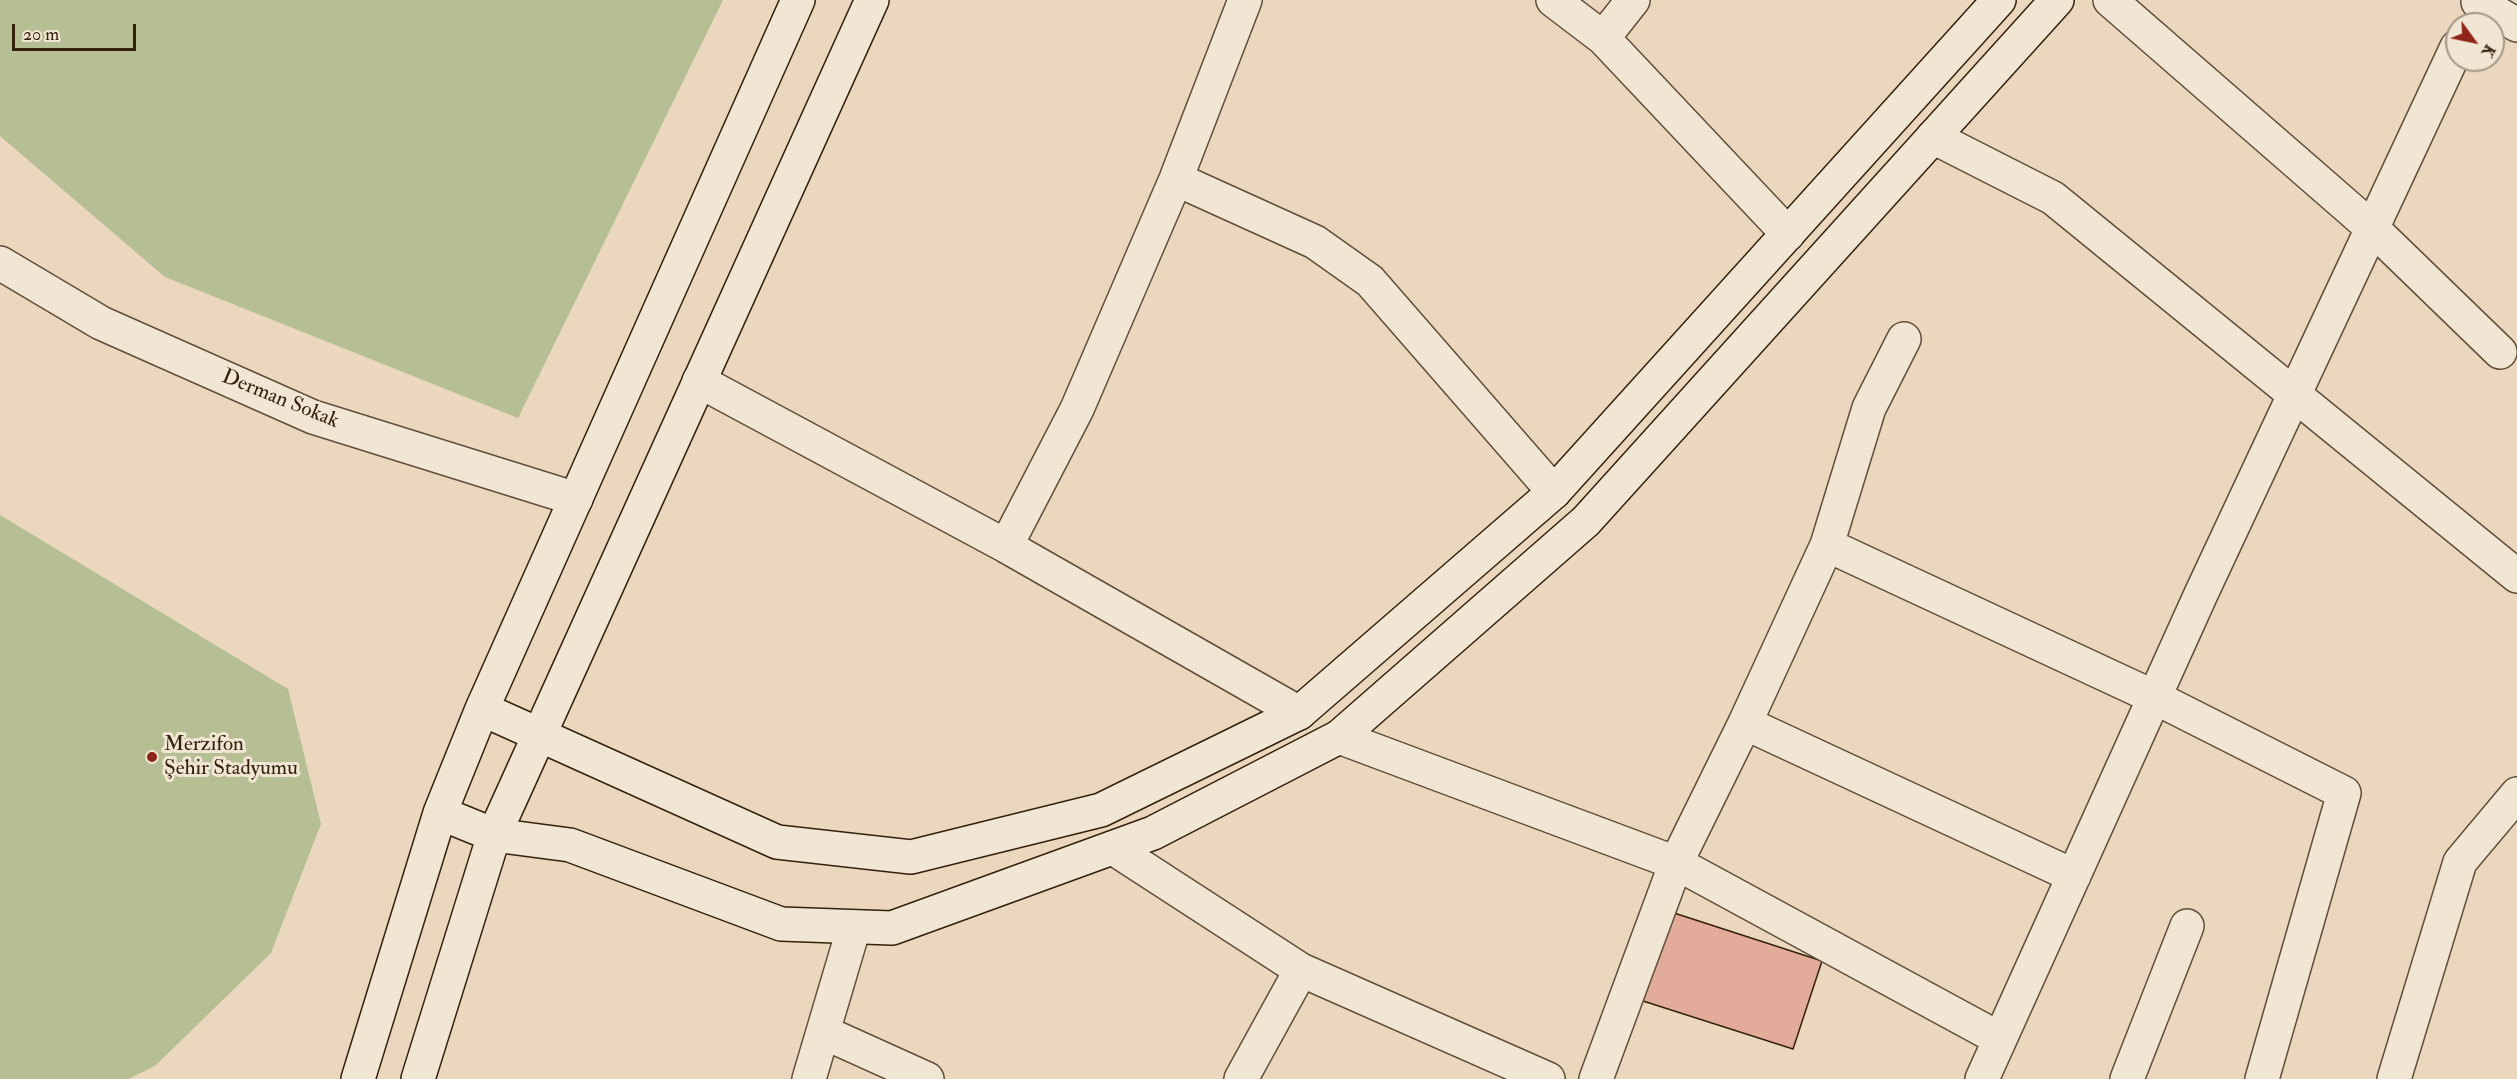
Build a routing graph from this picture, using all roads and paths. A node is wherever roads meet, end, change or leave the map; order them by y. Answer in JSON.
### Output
{"nodes":[{"id":1,"x":798,"y":0,"type":"edge"},
{"id":2,"x":872,"y":0,"type":"edge"},
{"id":3,"x":1245,"y":0,"type":"edge"},
{"id":4,"x":1553,"y":0,"type":"edge"},
{"id":5,"x":1633,"y":0,"type":"edge"},
{"id":6,"x":1999,"y":0,"type":"edge"},
{"id":7,"x":2057,"y":0,"type":"edge"},
{"id":8,"x":2109,"y":0,"type":"edge"},
{"id":9,"x":2475,"y":9,"type":"edge"},
{"id":10,"x":2517,"y":25,"type":"edge"},
{"id":11,"x":1603,"y":38,"type":"junction"},
{"id":12,"x":2445,"y":72,"type":"edge"},
{"id":13,"x":1933,"y":137,"type":"junction"},
{"id":14,"x":1176,"y":179,"type":"junction"},
{"id":15,"x":2372,"y":228,"type":"junction"},
{"id":16,"x":1788,"y":234,"type":"junction"},
{"id":17,"x":0,"y":263,"type":"edge"},
{"id":18,"x":1904,"y":339,"type":"dead end"},
{"id":19,"x":2500,"y":352,"type":"dead end"},
{"id":20,"x":699,"y":381,"type":"junction"},
{"id":21,"x":2294,"y":394,"type":"junction"},
{"id":22,"x":1554,"y":492,"type":"junction"},
{"id":23,"x":576,"y":499,"type":"junction"},
{"id":24,"x":1827,"y":545,"type":"junction"},
{"id":25,"x":1006,"y":546,"type":"junction"},
{"id":26,"x":2517,"y":576,"type":"edge"},
{"id":27,"x":2154,"y":697,"type":"junction"},
{"id":28,"x":482,"y":709,"type":"junction"},
{"id":29,"x":1299,"y":713,"type":"junction"},
{"id":30,"x":1745,"y":723,"type":"junction"},
{"id":31,"x":538,"y":736,"type":"junction"},
{"id":32,"x":1340,"y":737,"type":"junction"},
{"id":33,"x":2517,"y":794,"type":"edge"},
{"id":34,"x":440,"y":813,"type":"junction"},
{"id":35,"x":494,"y":835,"type":"junction"},
{"id":36,"x":1113,"y":848,"type":"junction"},
{"id":37,"x":1676,"y":863,"type":"junction"},
{"id":38,"x":2074,"y":876,"type":"junction"},
{"id":39,"x":2187,"y":926,"type":"dead end"},
{"id":40,"x":854,"y":927,"type":"junction"},
{"id":41,"x":1301,"y":970,"type":"junction"},
{"id":42,"x":823,"y":1032,"type":"junction"},
{"id":43,"x":2000,"y":1039,"type":"junction"},
{"id":44,"x":358,"y":1079,"type":"edge"},
{"id":45,"x":418,"y":1079,"type":"edge"},
{"id":46,"x":810,"y":1079,"type":"edge"},
{"id":47,"x":927,"y":1079,"type":"edge"},
{"id":48,"x":1241,"y":1079,"type":"edge"},
{"id":49,"x":1548,"y":1079,"type":"edge"},
{"id":50,"x":1596,"y":1079,"type":"edge"},
{"id":51,"x":1982,"y":1079,"type":"edge"},
{"id":52,"x":2127,"y":1079,"type":"edge"},
{"id":53,"x":2262,"y":1079,"type":"edge"},
{"id":54,"x":2394,"y":1079,"type":"edge"}],
"edges":[{"from":1,"to":23,"type":"street"},
{"from":2,"to":20,"type":"street"},
{"from":3,"to":14,"type":"street"},
{"from":4,"to":11,"type":"street"},
{"from":5,"to":11,"type":"street"},
{"from":6,"to":16,"type":"street"},
{"from":7,"to":13,"type":"street"},
{"from":8,"to":15,"type":"street"},
{"from":9,"to":10,"type":"street"},
{"from":11,"to":16,"type":"street"},
{"from":12,"to":15,"type":"street"},
{"from":13,"to":21,"type":"street"},
{"from":13,"to":32,"type":"street"},
{"from":14,"to":22,"type":"street"},
{"from":14,"to":25,"type":"street"},
{"from":15,"to":19,"type":"street"},
{"from":15,"to":21,"type":"street"},
{"from":16,"to":22,"type":"street"},
{"from":17,"to":23,"type":"street","name":"Derman Sokak"},
{"from":18,"to":24,"type":"street"},
{"from":20,"to":25,"type":"street"},
{"from":20,"to":31,"type":"street"},
{"from":21,"to":26,"type":"street"},
{"from":21,"to":27,"type":"street"},
{"from":22,"to":29,"type":"street"},
{"from":23,"to":28,"type":"street"},
{"from":24,"to":27,"type":"street"},
{"from":24,"to":30,"type":"street"},
{"from":25,"to":29,"type":"street"},
{"from":27,"to":38,"type":"street"},
{"from":27,"to":53,"type":"street"},
{"from":28,"to":31,"type":"street"},
{"from":28,"to":34,"type":"street"},
{"from":29,"to":31,"type":"street"},
{"from":30,"to":37,"type":"street"},
{"from":30,"to":38,"type":"street"},
{"from":31,"to":35,"type":"street"},
{"from":32,"to":36,"type":"street"},
{"from":32,"to":37,"type":"street"},
{"from":33,"to":54,"type":"street"},
{"from":34,"to":35,"type":"street"},
{"from":34,"to":44,"type":"street"},
{"from":35,"to":40,"type":"street"},
{"from":35,"to":45,"type":"street"},
{"from":36,"to":40,"type":"street"},
{"from":36,"to":41,"type":"street"},
{"from":37,"to":43,"type":"street"},
{"from":37,"to":50,"type":"street"},
{"from":38,"to":43,"type":"street"},
{"from":39,"to":52,"type":"street"},
{"from":40,"to":42,"type":"street"},
{"from":41,"to":48,"type":"street"},
{"from":41,"to":49,"type":"street"},
{"from":42,"to":46,"type":"street"},
{"from":42,"to":47,"type":"street"},
{"from":43,"to":51,"type":"street"}]}
